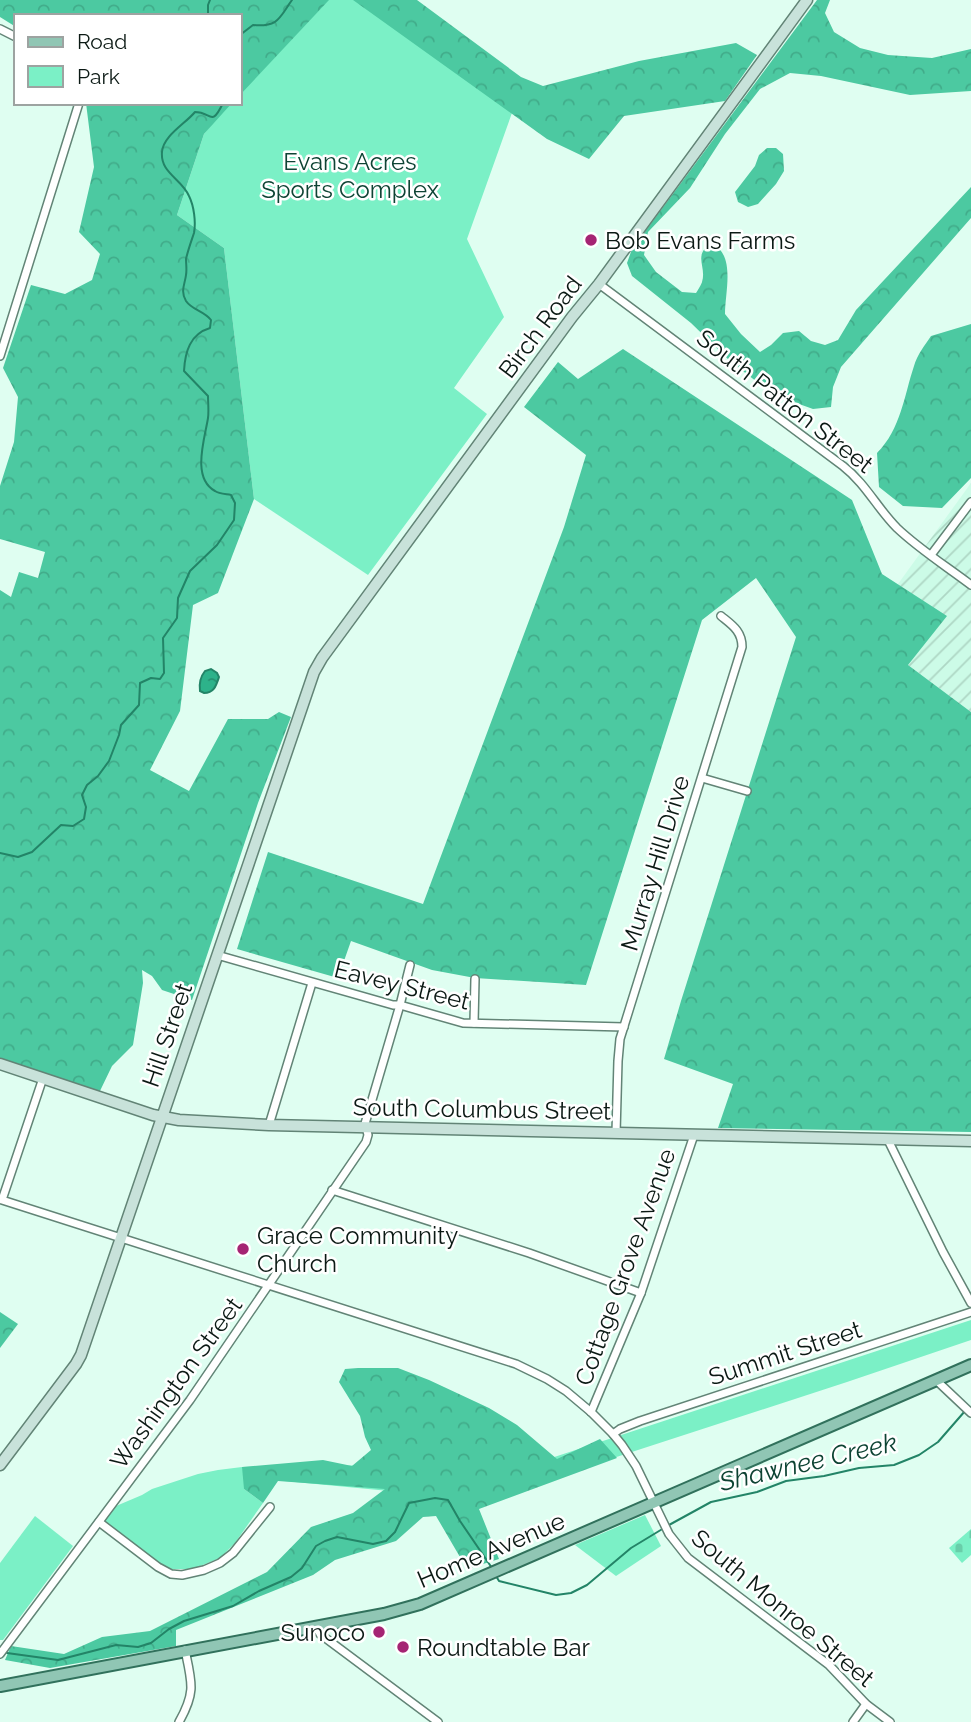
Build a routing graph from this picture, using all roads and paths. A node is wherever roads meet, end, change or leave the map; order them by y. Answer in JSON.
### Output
{"nodes":[{"id":1,"x":807,"y":0,"type":"edge"},
{"id":2,"x":78,"y":105,"type":"edge"},
{"id":3,"x":598,"y":284,"type":"junction"},
{"id":4,"x":0,"y":356,"type":"edge"},
{"id":5,"x":971,"y":502,"type":"edge"},
{"id":6,"x":931,"y":555,"type":"junction"},
{"id":7,"x":971,"y":584,"type":"edge"},
{"id":8,"x":357,"y":610,"type":"joint"},
{"id":9,"x":720,"y":616,"type":"dead end"},
{"id":10,"x":702,"y":778,"type":"junction"},
{"id":11,"x":747,"y":791,"type":"dead end"},
{"id":12,"x":217,"y":955,"type":"junction"},
{"id":13,"x":410,"y":965,"type":"dead end"},
{"id":14,"x":475,"y":979,"type":"dead end"},
{"id":15,"x":312,"y":983,"type":"junction"},
{"id":16,"x":400,"y":1005,"type":"junction"},
{"id":17,"x":474,"y":1023,"type":"junction"},
{"id":18,"x":624,"y":1027,"type":"junction"},
{"id":19,"x":0,"y":1064,"type":"edge"},
{"id":20,"x":43,"y":1078,"type":"junction"},
{"id":21,"x":162,"y":1117,"type":"junction"},
{"id":22,"x":269,"y":1125,"type":"junction"},
{"id":23,"x":365,"y":1127,"type":"junction"},
{"id":24,"x":616,"y":1133,"type":"junction"},
{"id":25,"x":694,"y":1135,"type":"junction"},
{"id":26,"x":888,"y":1140,"type":"junction"},
{"id":27,"x":971,"y":1141,"type":"edge"},
{"id":28,"x":332,"y":1191,"type":"junction"},
{"id":29,"x":121,"y":1239,"type":"junction"},
{"id":30,"x":269,"y":1286,"type":"junction"},
{"id":31,"x":641,"y":1293,"type":"junction"},
{"id":32,"x":971,"y":1303,"type":"edge"},
{"id":33,"x":971,"y":1312,"type":"edge"},
{"id":34,"x":971,"y":1365,"type":"edge"},
{"id":35,"x":936,"y":1380,"type":"junction"},
{"id":36,"x":591,"y":1412,"type":"junction"},
{"id":37,"x":971,"y":1413,"type":"edge"},
{"id":38,"x":613,"y":1434,"type":"junction"},
{"id":39,"x":0,"y":1465,"type":"edge"},
{"id":40,"x":655,"y":1503,"type":"junction"},
{"id":41,"x":270,"y":1507,"type":"dead end"},
{"id":42,"x":99,"y":1522,"type":"junction"},
{"id":43,"x":316,"y":1626,"type":"junction"},
{"id":44,"x":185,"y":1650,"type":"junction"},
{"id":45,"x":0,"y":1654,"type":"edge"},
{"id":46,"x":0,"y":1686,"type":"edge"},
{"id":47,"x":866,"y":1704,"type":"junction"},
{"id":48,"x":426,"y":1713,"type":"junction"},
{"id":49,"x":179,"y":1722,"type":"edge"},
{"id":50,"x":421,"y":1722,"type":"edge"},
{"id":51,"x":438,"y":1722,"type":"edge"},
{"id":52,"x":853,"y":1722,"type":"edge"},
{"id":53,"x":890,"y":1722,"type":"edge"}],
"edges":[{"from":1,"to":3,"type":"street","name":"Birch Road"},
{"from":2,"to":4,"type":"street"},
{"from":3,"to":6,"type":"street","name":"South Patton Street"},
{"from":3,"to":8,"type":"street","name":"Birch Road"},
{"from":5,"to":6,"type":"street"},
{"from":6,"to":7,"type":"street","name":"South Patton Street"},
{"from":8,"to":12,"type":"street","name":"Hill Street"},
{"from":9,"to":10,"type":"street","name":"Murray Hill Drive"},
{"from":10,"to":11,"type":"street"},
{"from":10,"to":18,"type":"street","name":"Murray Hill Drive"},
{"from":12,"to":15,"type":"street","name":"Eavey Street"},
{"from":12,"to":21,"type":"street","name":"Hill Street"},
{"from":13,"to":16,"type":"street","name":"Washington Street"},
{"from":14,"to":17,"type":"street"},
{"from":15,"to":16,"type":"street","name":"Eavey Street"},
{"from":15,"to":22,"type":"street"},
{"from":16,"to":17,"type":"street","name":"Eavey Street"},
{"from":16,"to":23,"type":"street","name":"Washington Street"},
{"from":17,"to":18,"type":"street","name":"Eavey Street"},
{"from":18,"to":24,"type":"street","name":"Murray Hill Drive"},
{"from":19,"to":20,"type":"street","name":"South Columbus Street"},
{"from":20,"to":21,"type":"street","name":"South Columbus Street"},
{"from":20,"to":29,"type":"street","name":"South Monroe Street"},
{"from":21,"to":22,"type":"street","name":"South Columbus Street"},
{"from":21,"to":29,"type":"street","name":"Hill Street"},
{"from":22,"to":23,"type":"street","name":"South Columbus Street"},
{"from":23,"to":24,"type":"street","name":"South Columbus Street"},
{"from":23,"to":28,"type":"street","name":"Washington Street"},
{"from":24,"to":25,"type":"street","name":"South Columbus Street"},
{"from":25,"to":26,"type":"street","name":"South Columbus Street"},
{"from":25,"to":31,"type":"street","name":"Cottage Grove Avenue"},
{"from":26,"to":27,"type":"street","name":"South Columbus Street"},
{"from":26,"to":32,"type":"street"},
{"from":28,"to":30,"type":"street","name":"Washington Street"},
{"from":28,"to":31,"type":"street"},
{"from":29,"to":30,"type":"street","name":"South Monroe Street"},
{"from":29,"to":39,"type":"street","name":"Hill Street"},
{"from":30,"to":36,"type":"street","name":"South Monroe Street"},
{"from":30,"to":42,"type":"street","name":"Washington Street"},
{"from":31,"to":36,"type":"street","name":"Cottage Grove Avenue"},
{"from":33,"to":38,"type":"street","name":"Summit Street"},
{"from":34,"to":35,"type":"main road","name":"Home Avenue"},
{"from":35,"to":37,"type":"street"},
{"from":35,"to":40,"type":"main road","name":"Home Avenue"},
{"from":36,"to":38,"type":"street","name":"South Monroe Street"},
{"from":38,"to":40,"type":"street","name":"South Monroe Street"},
{"from":40,"to":43,"type":"main road","name":"Home Avenue"},
{"from":40,"to":47,"type":"street","name":"South Monroe Street"},
{"from":41,"to":42,"type":"street"},
{"from":42,"to":45,"type":"street","name":"Washington Street"},
{"from":43,"to":44,"type":"main road","name":"Home Avenue"},
{"from":43,"to":48,"type":"street"},
{"from":44,"to":46,"type":"main road","name":"Home Avenue"},
{"from":44,"to":49,"type":"street"},
{"from":47,"to":52,"type":"street"},
{"from":47,"to":53,"type":"street","name":"South Monroe Street"},
{"from":48,"to":50,"type":"street"},
{"from":48,"to":51,"type":"street"}]}
